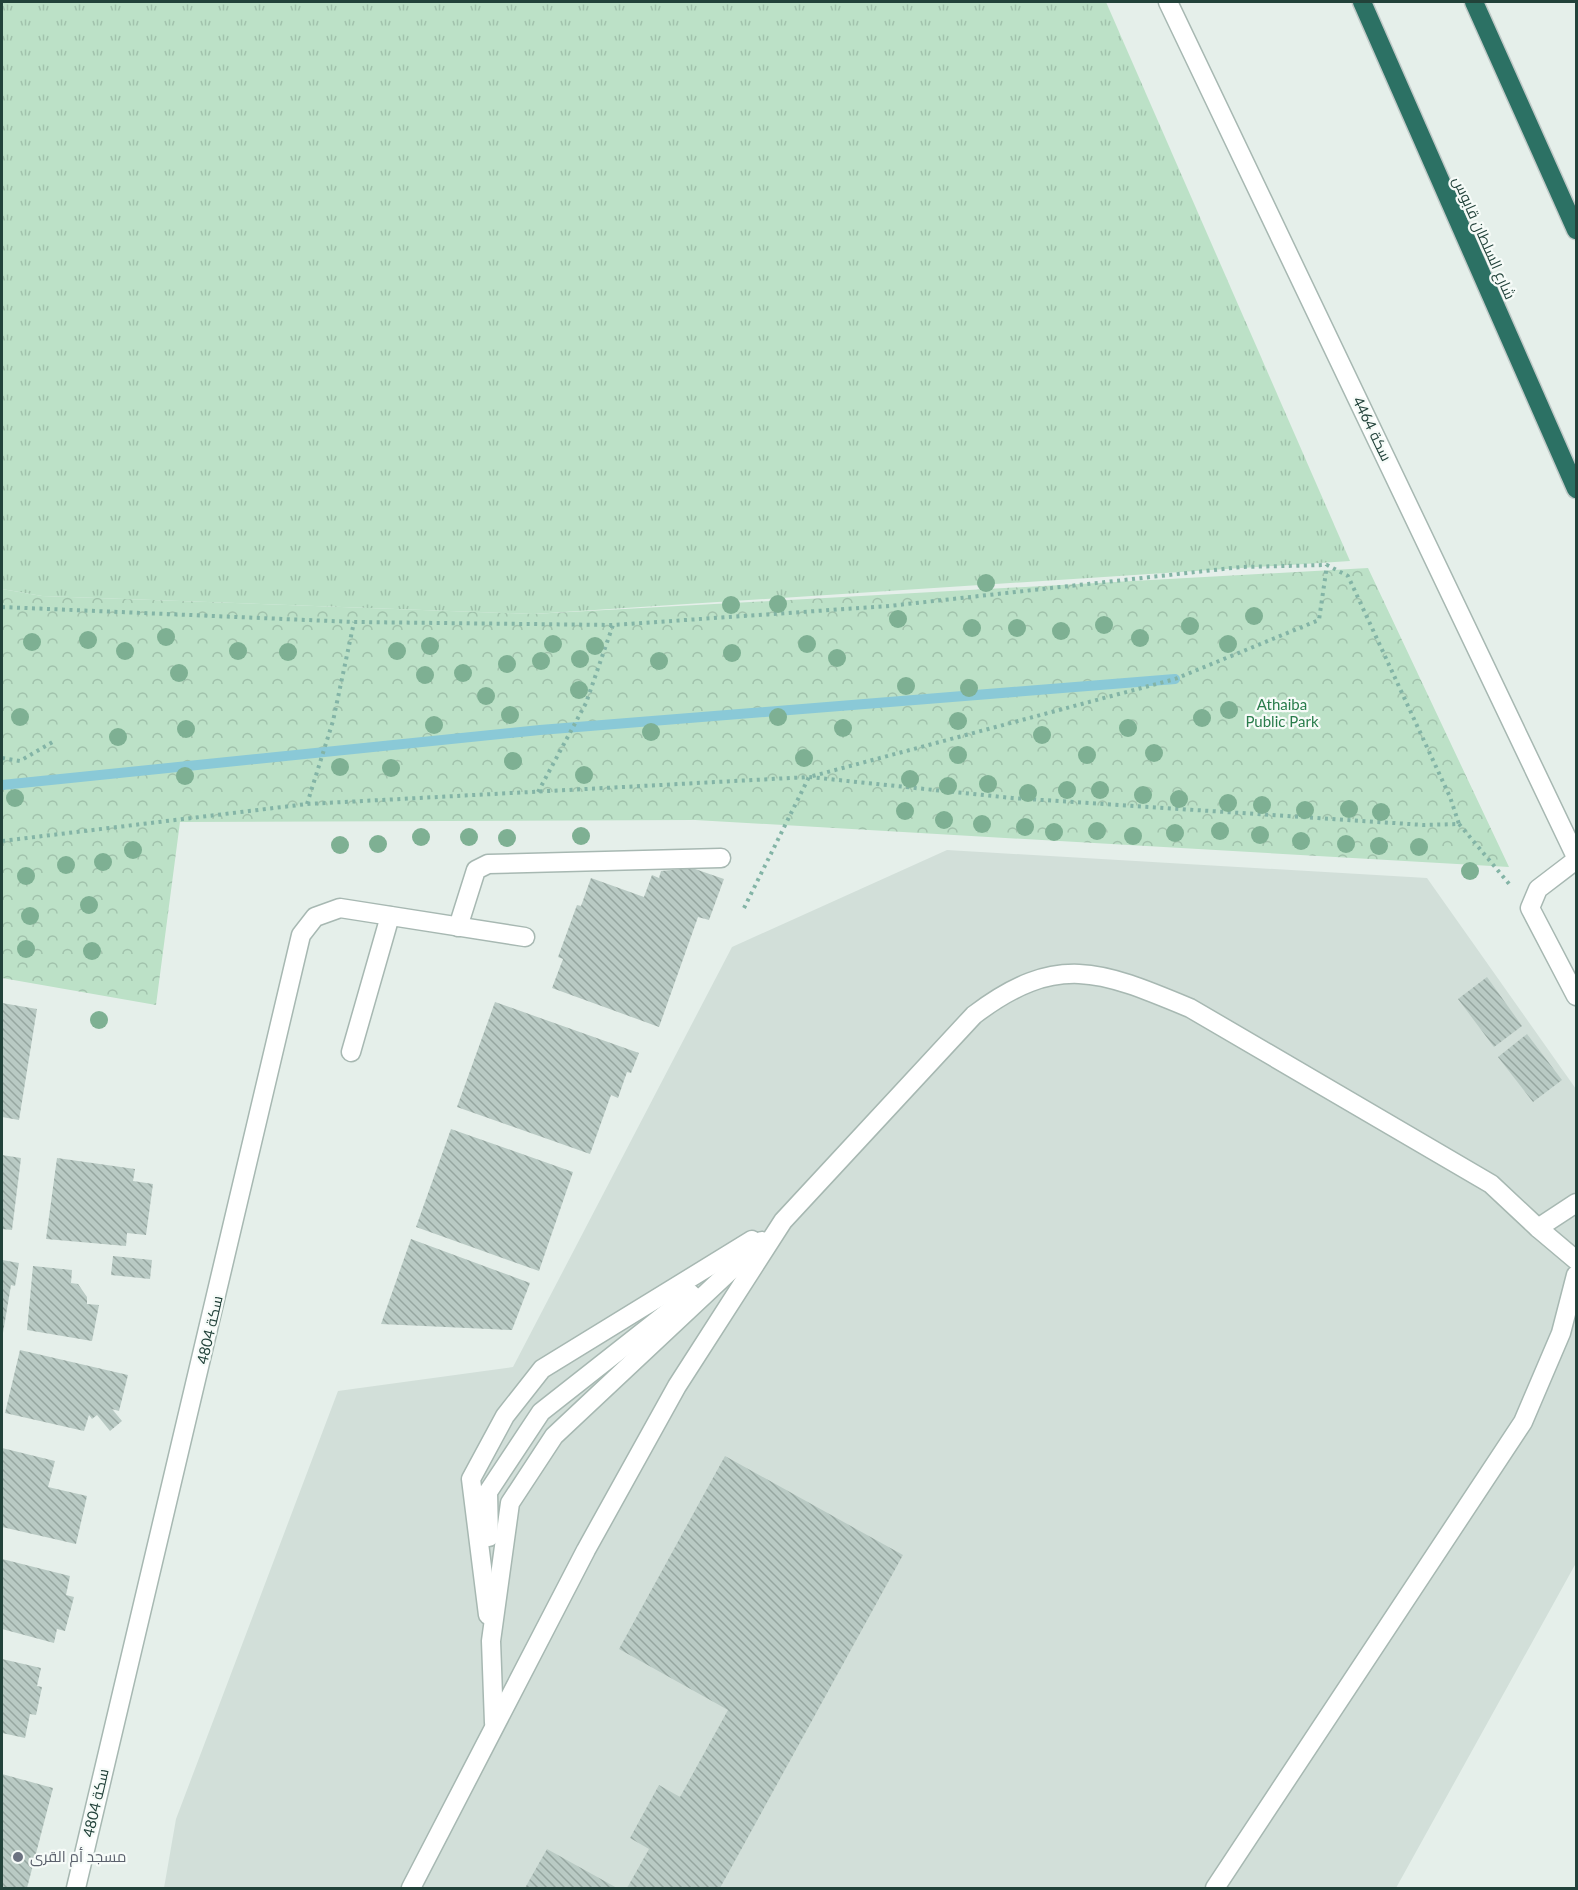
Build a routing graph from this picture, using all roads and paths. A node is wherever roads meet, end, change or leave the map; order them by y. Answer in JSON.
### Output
{"nodes":[{"id":1,"x":1168,"y":2,"type":"edge"},
{"id":2,"x":1362,"y":2,"type":"edge"},
{"id":3,"x":1474,"y":2,"type":"edge"},
{"id":4,"x":1576,"y":230,"type":"edge"},
{"id":5,"x":1576,"y":489,"type":"edge"},
{"id":6,"x":1327,"y":565,"type":"junction"},
{"id":7,"x":2,"y":607,"type":"edge"},
{"id":8,"x":354,"y":622,"type":"junction"},
{"id":9,"x":613,"y":625,"type":"junction"},
{"id":10,"x":56,"y":740,"type":"dead end"},
{"id":11,"x":2,"y":758,"type":"edge"},
{"id":12,"x":809,"y":777,"type":"junction"},
{"id":13,"x":538,"y":793,"type":"junction"},
{"id":14,"x":307,"y":804,"type":"junction"},
{"id":15,"x":1459,"y":824,"type":"junction"},
{"id":16,"x":2,"y":841,"type":"edge"},
{"id":17,"x":721,"y":858,"type":"dead end"},
{"id":18,"x":1576,"y":858,"type":"edge"},
{"id":19,"x":1530,"y":908,"type":"junction"},
{"id":20,"x":744,"y":909,"type":"dead end"},
{"id":21,"x":390,"y":916,"type":"junction"},
{"id":22,"x":458,"y":927,"type":"junction"},
{"id":23,"x":525,"y":937,"type":"dead end"},
{"id":24,"x":1576,"y":996,"type":"edge"},
{"id":25,"x":351,"y":1052,"type":"dead end"},
{"id":26,"x":1576,"y":1203,"type":"edge"},
{"id":27,"x":783,"y":1221,"type":"junction"},
{"id":28,"x":1538,"y":1228,"type":"junction"},
{"id":29,"x":1576,"y":1260,"type":"edge"},
{"id":30,"x":1576,"y":1275,"type":"edge"},
{"id":31,"x":491,"y":1641,"type":"junction"},
{"id":32,"x":494,"y":1724,"type":"junction"},
{"id":33,"x":76,"y":1888,"type":"edge"},
{"id":34,"x":411,"y":1888,"type":"edge"},
{"id":35,"x":1215,"y":1888,"type":"edge"}],
"edges":[{"from":1,"to":18,"type":"street","name":"سكة 4464"},
{"from":2,"to":5,"type":"highway","name":"شارع السلطان قابوس"},
{"from":3,"to":4,"type":"highway"},
{"from":6,"to":9,"type":"path"},
{"from":6,"to":12,"type":"path"},
{"from":6,"to":15,"type":"path"},
{"from":7,"to":8,"type":"path"},
{"from":8,"to":9,"type":"path"},
{"from":8,"to":14,"type":"path"},
{"from":9,"to":13,"type":"path"},
{"from":10,"to":11,"type":"path"},
{"from":12,"to":13,"type":"path"},
{"from":12,"to":15,"type":"path"},
{"from":12,"to":20,"type":"path"},
{"from":13,"to":14,"type":"path"},
{"from":14,"to":16,"type":"path"},
{"from":15,"to":19,"type":"path"},
{"from":17,"to":22,"type":"street"},
{"from":18,"to":19,"type":"street"},
{"from":19,"to":24,"type":"street"},
{"from":21,"to":22,"type":"street","name":"سكة 4804"},
{"from":21,"to":25,"type":"street"},
{"from":21,"to":33,"type":"street","name":"سكة 4804"},
{"from":22,"to":23,"type":"street","name":"سكة 4804"},
{"from":26,"to":28,"type":"street"},
{"from":27,"to":28,"type":"street"},
{"from":27,"to":31,"type":"street"},
{"from":27,"to":31,"type":"street"},
{"from":27,"to":31,"type":"street"},
{"from":27,"to":32,"type":"street"},
{"from":28,"to":29,"type":"street"},
{"from":30,"to":35,"type":"street"},
{"from":31,"to":32,"type":"street"},
{"from":32,"to":34,"type":"street"}]}
